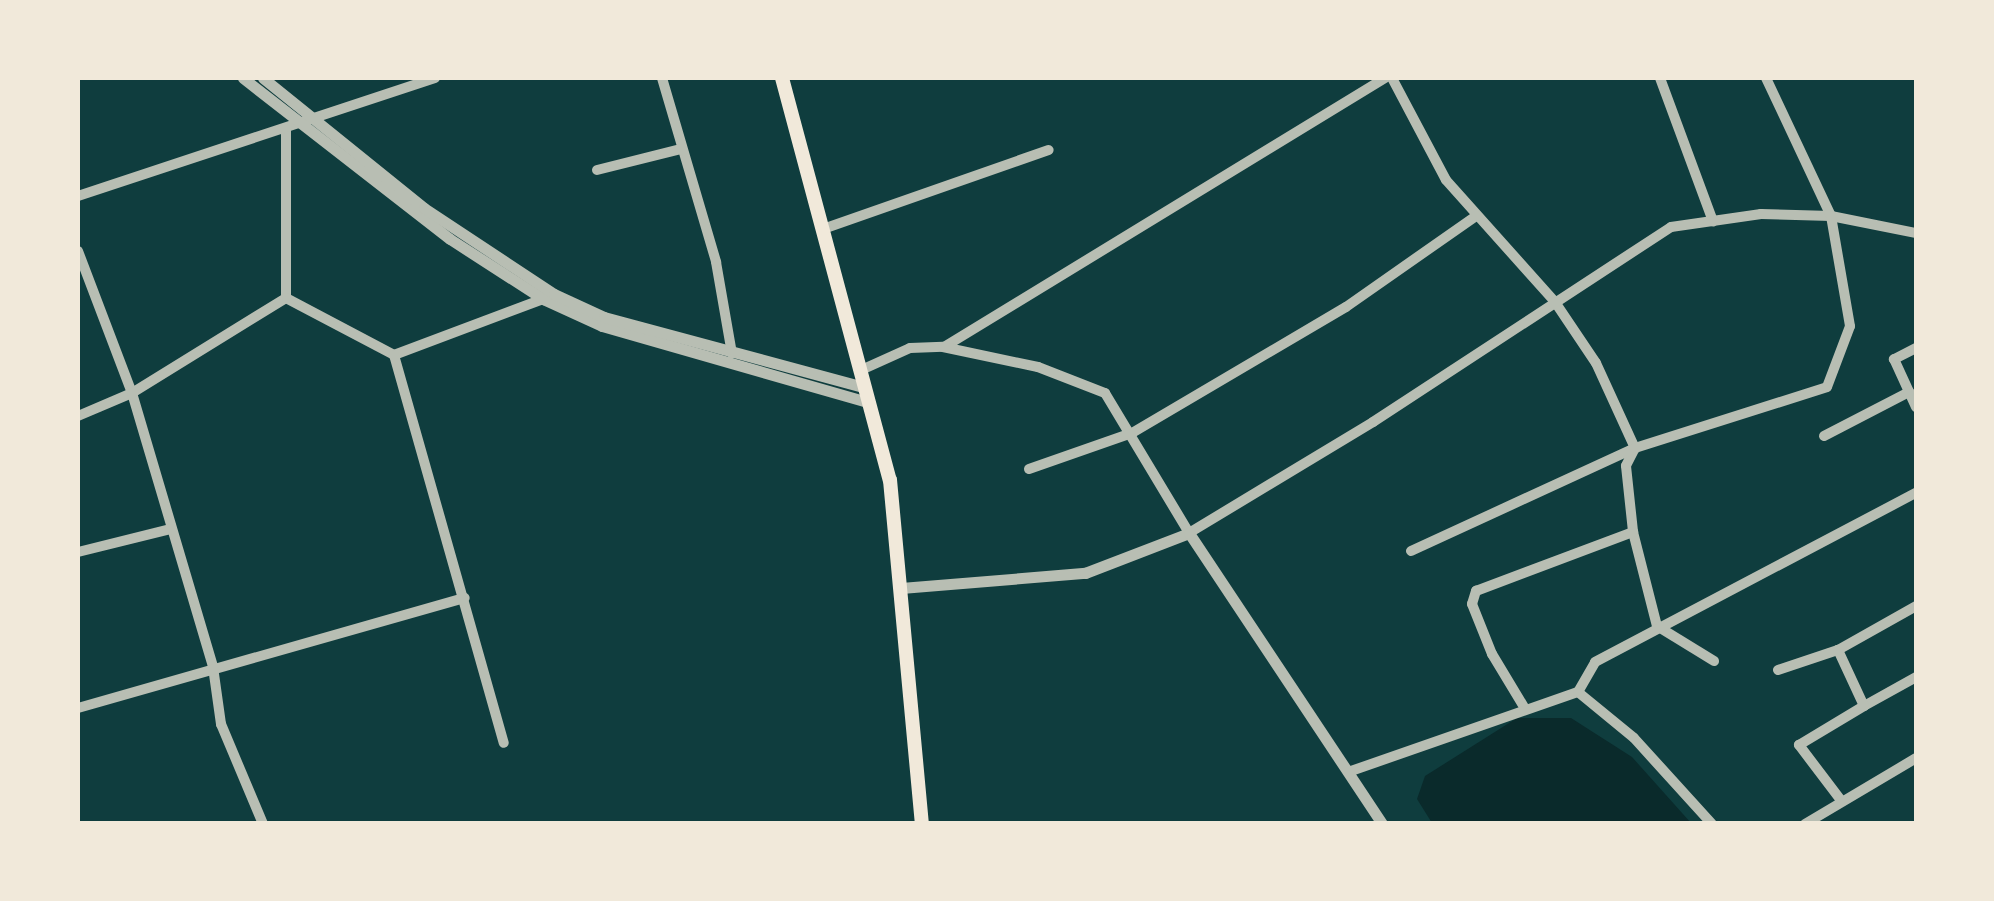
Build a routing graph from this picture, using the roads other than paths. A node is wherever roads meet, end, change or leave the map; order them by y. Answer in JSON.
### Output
{"nodes":[{"id":1,"x":244,"y":78,"type":"edge"},
{"id":2,"x":263,"y":78,"type":"edge"},
{"id":3,"x":435,"y":78,"type":"edge"},
{"id":4,"x":662,"y":78,"type":"edge"},
{"id":5,"x":782,"y":78,"type":"edge"},
{"id":6,"x":1388,"y":78,"type":"edge"},
{"id":7,"x":1660,"y":78,"type":"edge"},
{"id":8,"x":1766,"y":78,"type":"edge"},
{"id":9,"x":309,"y":120,"type":"junction"},
{"id":10,"x":286,"y":128,"type":"junction"},
{"id":11,"x":681,"y":149,"type":"junction"},
{"id":12,"x":1048,"y":150,"type":"dead end"},
{"id":13,"x":597,"y":170,"type":"dead end"},
{"id":14,"x":78,"y":196,"type":"edge"},
{"id":15,"x":1476,"y":216,"type":"junction"},
{"id":16,"x":1831,"y":216,"type":"junction"},
{"id":17,"x":1713,"y":221,"type":"junction"},
{"id":18,"x":823,"y":229,"type":"junction"},
{"id":19,"x":1916,"y":232,"type":"edge"},
{"id":20,"x":78,"y":251,"type":"edge"},
{"id":21,"x":548,"y":297,"type":"junction"},
{"id":22,"x":286,"y":298,"type":"junction"},
{"id":23,"x":1555,"y":302,"type":"junction"},
{"id":24,"x":943,"y":348,"type":"junction"},
{"id":25,"x":1916,"y":348,"type":"edge"},
{"id":26,"x":732,"y":354,"type":"junction"},
{"id":27,"x":394,"y":355,"type":"junction"},
{"id":28,"x":859,"y":371,"type":"junction"},
{"id":29,"x":1910,"y":392,"type":"junction"},
{"id":30,"x":132,"y":393,"type":"junction"},
{"id":31,"x":866,"y":395,"type":"junction"},
{"id":32,"x":1916,"y":407,"type":"edge"},
{"id":33,"x":78,"y":416,"type":"edge"},
{"id":34,"x":1132,"y":433,"type":"junction"},
{"id":35,"x":1824,"y":436,"type":"dead end"},
{"id":36,"x":1635,"y":448,"type":"junction"},
{"id":37,"x":1029,"y":469,"type":"dead end"},
{"id":38,"x":1916,"y":493,"type":"edge"},
{"id":39,"x":171,"y":529,"type":"junction"},
{"id":40,"x":1633,"y":532,"type":"junction"},
{"id":41,"x":1189,"y":533,"type":"junction"},
{"id":42,"x":1412,"y":551,"type":"dead end"},
{"id":43,"x":78,"y":552,"type":"edge"},
{"id":44,"x":901,"y":588,"type":"junction"},
{"id":45,"x":464,"y":598,"type":"junction"},
{"id":46,"x":1916,"y":606,"type":"edge"},
{"id":47,"x":1657,"y":626,"type":"junction"},
{"id":48,"x":1838,"y":650,"type":"junction"},
{"id":49,"x":1714,"y":661,"type":"dead end"},
{"id":50,"x":213,"y":666,"type":"junction"},
{"id":51,"x":1778,"y":670,"type":"dead end"},
{"id":52,"x":1916,"y":677,"type":"edge"},
{"id":53,"x":1578,"y":692,"type":"junction"},
{"id":54,"x":1864,"y":706,"type":"junction"},
{"id":55,"x":78,"y":708,"type":"edge"},
{"id":56,"x":1524,"y":708,"type":"junction"},
{"id":57,"x":504,"y":743,"type":"dead end"},
{"id":58,"x":1916,"y":758,"type":"edge"},
{"id":59,"x":1352,"y":771,"type":"junction"},
{"id":60,"x":1840,"y":798,"type":"junction"},
{"id":61,"x":263,"y":824,"type":"edge"},
{"id":62,"x":922,"y":824,"type":"edge"},
{"id":63,"x":1382,"y":824,"type":"edge"},
{"id":64,"x":1712,"y":824,"type":"edge"},
{"id":65,"x":1805,"y":824,"type":"edge"}],
"edges":[{"from":1,"to":9,"type":"street"},
{"from":2,"to":9,"type":"street"},
{"from":3,"to":9,"type":"street"},
{"from":4,"to":11,"type":"street"},
{"from":5,"to":18,"type":"main road"},
{"from":6,"to":15,"type":"street"},
{"from":6,"to":24,"type":"street"},
{"from":7,"to":17,"type":"street"},
{"from":8,"to":16,"type":"street"},
{"from":9,"to":10,"type":"street"},
{"from":9,"to":21,"type":"street"},
{"from":10,"to":14,"type":"street"},
{"from":10,"to":22,"type":"street"},
{"from":11,"to":13,"type":"street"},
{"from":11,"to":26,"type":"street"},
{"from":12,"to":18,"type":"street"},
{"from":15,"to":23,"type":"street"},
{"from":15,"to":34,"type":"street"},
{"from":16,"to":17,"type":"street"},
{"from":16,"to":19,"type":"street"},
{"from":16,"to":36,"type":"street"},
{"from":17,"to":23,"type":"street"},
{"from":18,"to":28,"type":"main road"},
{"from":20,"to":30,"type":"street"},
{"from":21,"to":26,"type":"street"},
{"from":21,"to":27,"type":"street"},
{"from":21,"to":31,"type":"street"},
{"from":22,"to":27,"type":"street"},
{"from":22,"to":30,"type":"street"},
{"from":23,"to":36,"type":"street"},
{"from":23,"to":41,"type":"street"},
{"from":24,"to":28,"type":"street"},
{"from":24,"to":34,"type":"street"},
{"from":25,"to":29,"type":"street"},
{"from":26,"to":31,"type":"street"},
{"from":27,"to":45,"type":"street"},
{"from":28,"to":31,"type":"main road"},
{"from":29,"to":32,"type":"street"},
{"from":29,"to":35,"type":"street"},
{"from":30,"to":33,"type":"street"},
{"from":30,"to":39,"type":"street"},
{"from":31,"to":44,"type":"main road"},
{"from":34,"to":37,"type":"street"},
{"from":34,"to":41,"type":"street"},
{"from":36,"to":40,"type":"street"},
{"from":36,"to":42,"type":"street"},
{"from":38,"to":47,"type":"street"},
{"from":39,"to":43,"type":"street"},
{"from":39,"to":50,"type":"street"},
{"from":40,"to":47,"type":"street"},
{"from":40,"to":56,"type":"street"},
{"from":41,"to":44,"type":"street"},
{"from":41,"to":59,"type":"street"},
{"from":44,"to":62,"type":"main road"},
{"from":45,"to":50,"type":"street"},
{"from":45,"to":57,"type":"street"},
{"from":46,"to":48,"type":"street"},
{"from":47,"to":49,"type":"street"},
{"from":47,"to":53,"type":"street"},
{"from":48,"to":51,"type":"street"},
{"from":48,"to":54,"type":"street"},
{"from":50,"to":55,"type":"street"},
{"from":50,"to":61,"type":"street"},
{"from":52,"to":54,"type":"street"},
{"from":53,"to":56,"type":"street"},
{"from":53,"to":64,"type":"street"},
{"from":54,"to":60,"type":"street"},
{"from":56,"to":59,"type":"street"},
{"from":58,"to":60,"type":"street"},
{"from":59,"to":63,"type":"street"},
{"from":60,"to":65,"type":"street"}]}
